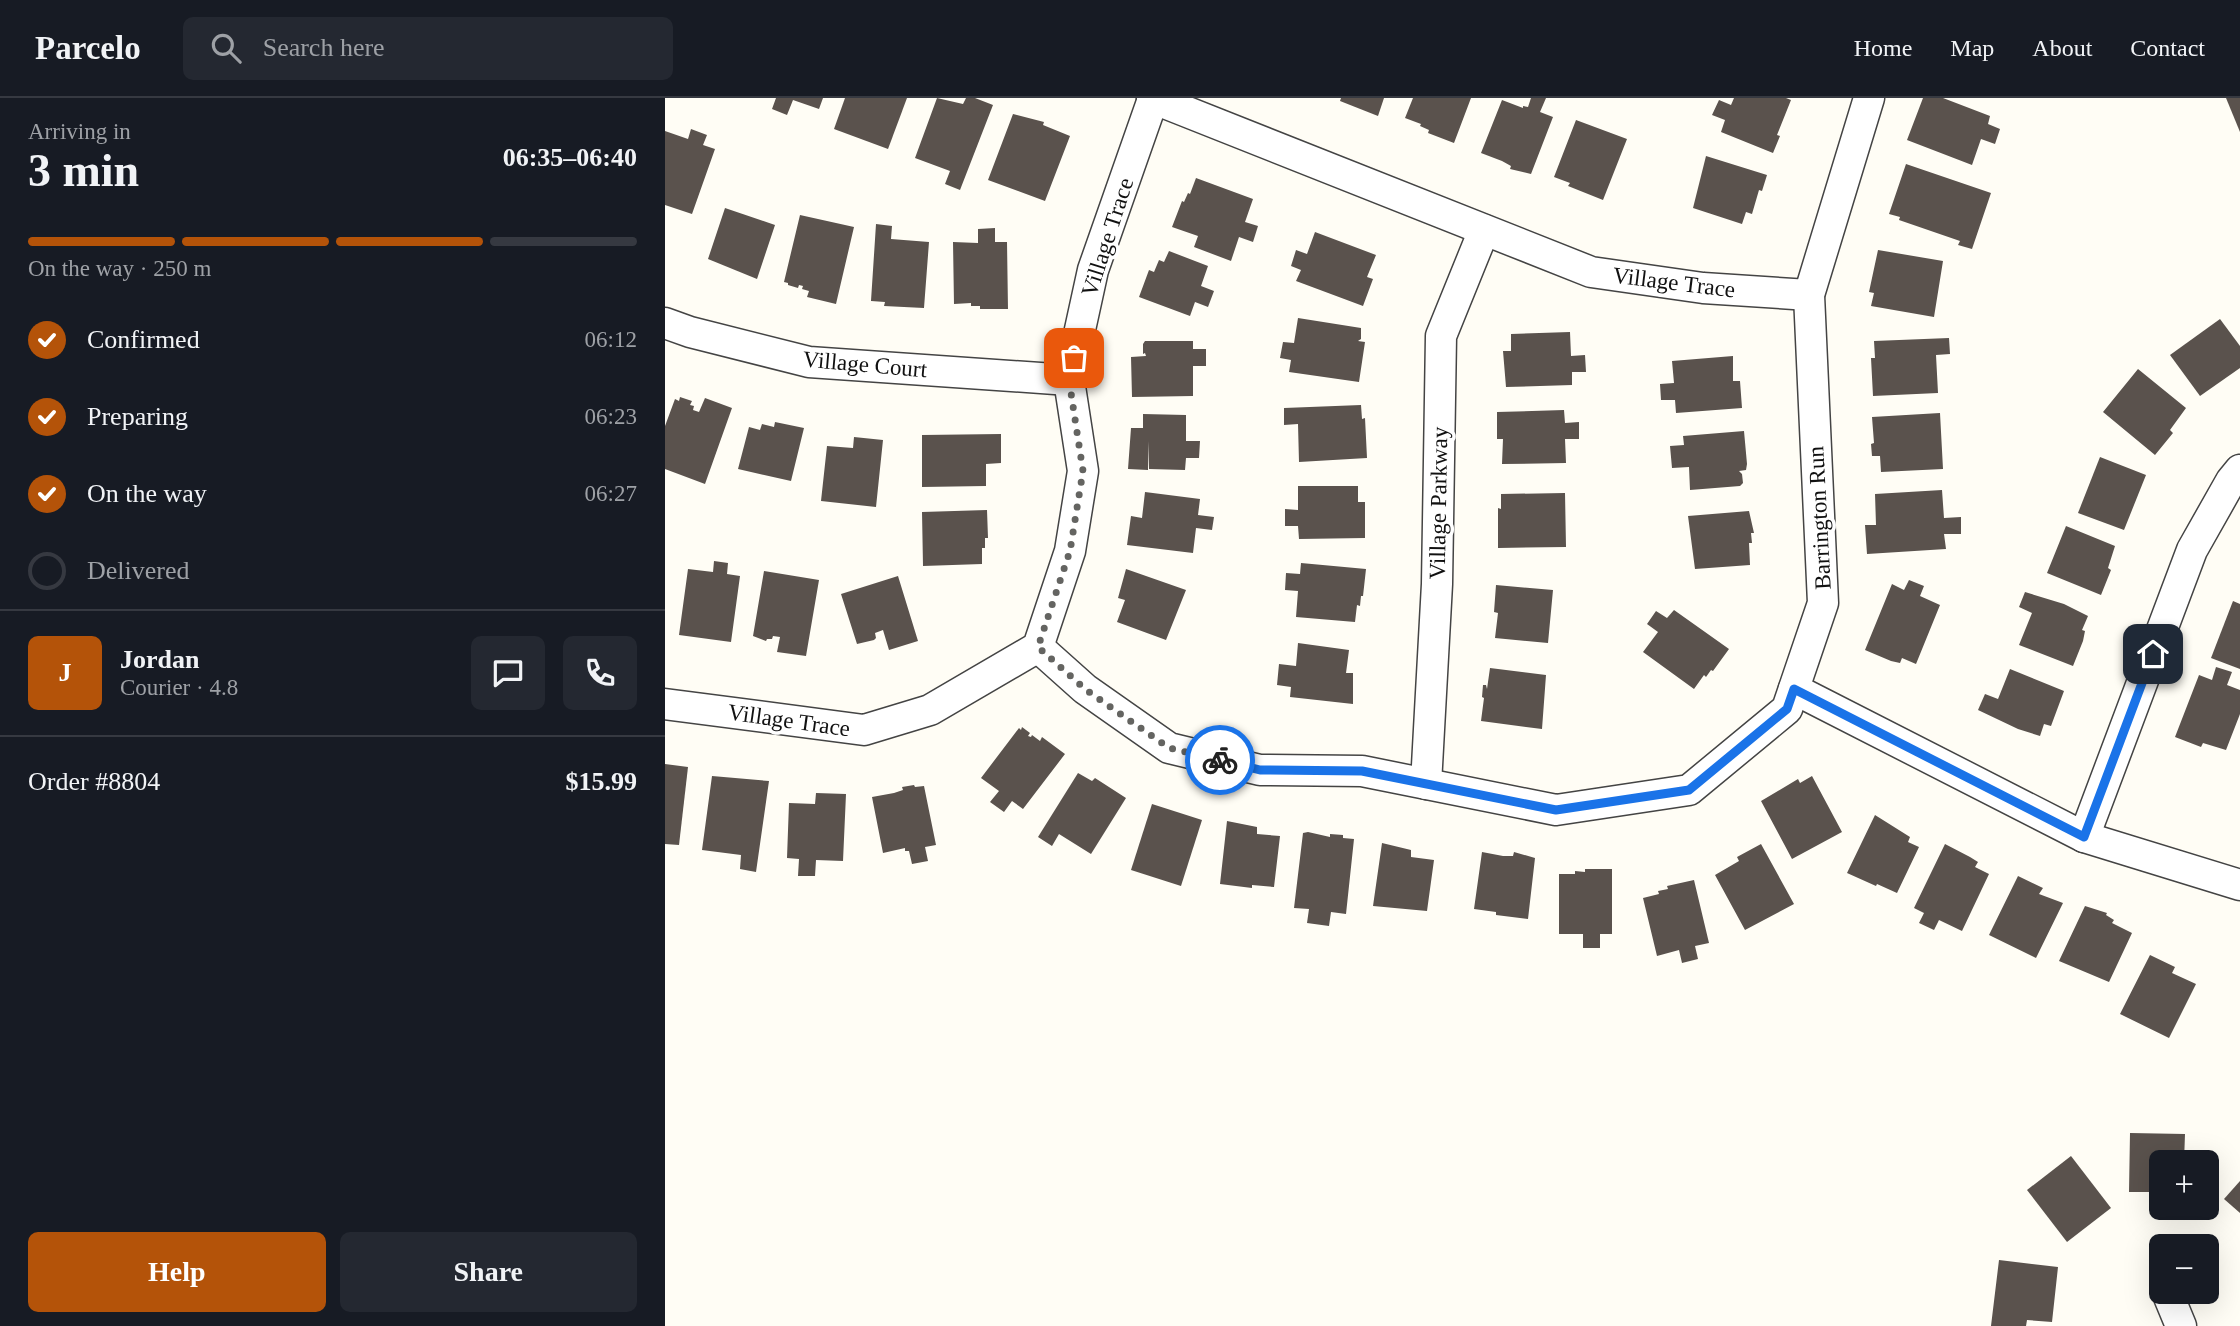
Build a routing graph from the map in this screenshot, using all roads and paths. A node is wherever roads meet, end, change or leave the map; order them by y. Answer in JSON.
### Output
{"nodes":[{"id":1,"x":1153,"y":98,"type":"edge"},
{"id":2,"x":1869,"y":98,"type":"edge"},
{"id":3,"x":1484,"y":230,"type":"junction"},
{"id":4,"x":1809,"y":295,"type":"junction"},
{"id":5,"x":665,"y":323,"type":"edge"},
{"id":6,"x":1069,"y":380,"type":"junction"},
{"id":7,"x":2240,"y":470,"type":"edge"},
{"id":8,"x":1038,"y":647,"type":"junction"},
{"id":9,"x":1794,"y":689,"type":"junction"},
{"id":10,"x":665,"y":704,"type":"edge"},
{"id":11,"x":1426,"y":784,"type":"junction"},
{"id":12,"x":2084,"y":837,"type":"junction"},
{"id":13,"x":2240,"y":885,"type":"edge"},
{"id":14,"x":2172,"y":1304,"type":"edge"},
{"id":15,"x":2181,"y":1326,"type":"edge"}],
"edges":[{"from":1,"to":3,"type":"street","name":"Village Trace"},
{"from":1,"to":6,"type":"street","name":"Village Trace"},
{"from":2,"to":4,"type":"street","name":"Barrington Run"},
{"from":3,"to":4,"type":"street","name":"Village Trace"},
{"from":3,"to":11,"type":"street","name":"Village Parkway"},
{"from":4,"to":9,"type":"street","name":"Barrington Run"},
{"from":5,"to":6,"type":"street","name":"Village Court"},
{"from":6,"to":8,"type":"street","name":"Village Trace"},
{"from":7,"to":12,"type":"street"},
{"from":8,"to":10,"type":"street","name":"Village Trace"},
{"from":8,"to":11,"type":"street","name":"Barrington Run"},
{"from":9,"to":11,"type":"street","name":"Barrington Run"},
{"from":9,"to":12,"type":"street"},
{"from":12,"to":13,"type":"street"},
{"from":14,"to":15,"type":"street"}]}
